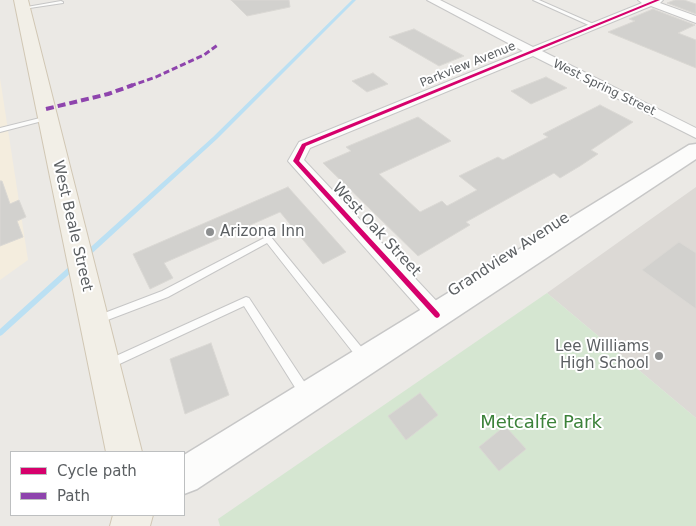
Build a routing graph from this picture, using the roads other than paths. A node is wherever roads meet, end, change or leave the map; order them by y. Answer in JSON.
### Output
{"nodes":[{"id":1,"x":432,"y":0,"type":"edge"},
{"id":2,"x":534,"y":0,"type":"edge"},
{"id":3,"x":651,"y":1,"type":"edge"},
{"id":4,"x":62,"y":3,"type":"edge"},
{"id":5,"x":22,"y":4,"type":"edge"},
{"id":6,"x":696,"y":20,"type":"edge"},
{"id":7,"x":595,"y":26,"type":"junction"},
{"id":8,"x":531,"y":52,"type":"junction"},
{"id":9,"x":48,"y":118,"type":"junction"},
{"id":10,"x":0,"y":130,"type":"edge"},
{"id":11,"x":696,"y":134,"type":"edge"},
{"id":12,"x":696,"y":150,"type":"edge"},
{"id":13,"x":296,"y":161,"type":"joint"},
{"id":14,"x":92,"y":312,"type":"junction"},
{"id":15,"x":437,"y":315,"type":"junction"},
{"id":16,"x":366,"y":361,"type":"junction"},
{"id":17,"x":105,"y":366,"type":"junction"},
{"id":18,"x":308,"y":397,"type":"junction"},
{"id":19,"x":124,"y":451,"type":"edge"},
{"id":20,"x":185,"y":475,"type":"edge"}],
"edges":[{"from":1,"to":8,"type":"street","name":"West Spring Street"},
{"from":2,"to":7,"type":"lane"},
{"from":3,"to":6,"type":"street"},
{"from":3,"to":7,"type":"street","name":"Parkview Avenue"},
{"from":4,"to":5,"type":"lane"},
{"from":5,"to":9,"type":"main road","name":"West Beale Street"},
{"from":7,"to":8,"type":"street","name":"Parkview Avenue"},
{"from":8,"to":11,"type":"street","name":"West Spring Street"},
{"from":8,"to":13,"type":"street","name":"Parkview Avenue"},
{"from":9,"to":10,"type":"lane"},
{"from":9,"to":14,"type":"main road","name":"West Beale Street"},
{"from":12,"to":15,"type":"main road","name":"Grandview Avenue"},
{"from":13,"to":15,"type":"street","name":"West Oak Street"},
{"from":14,"to":16,"type":"lane"},
{"from":14,"to":17,"type":"main road","name":"West Beale Street"},
{"from":15,"to":16,"type":"main road","name":"Grandview Avenue"},
{"from":16,"to":18,"type":"main road","name":"Grandview Avenue"},
{"from":17,"to":18,"type":"lane"},
{"from":17,"to":19,"type":"main road","name":"West Beale Street"},
{"from":18,"to":20,"type":"main road","name":"Grandview Avenue"}]}
